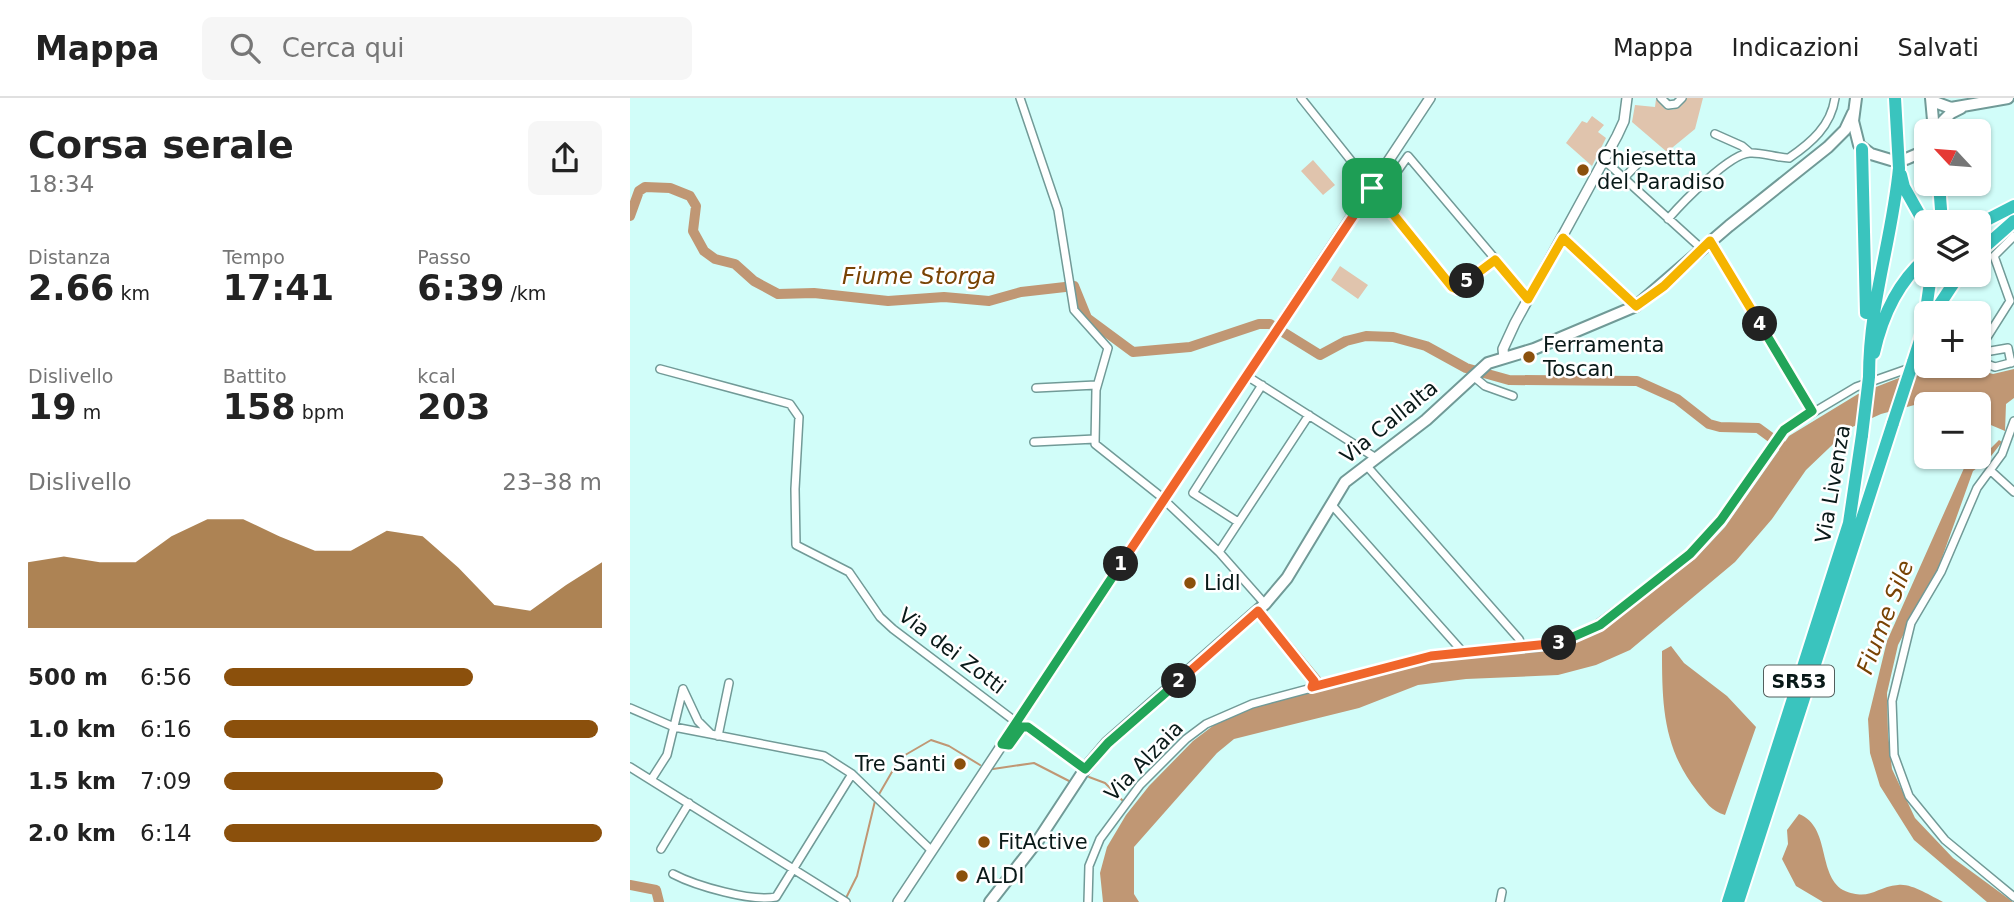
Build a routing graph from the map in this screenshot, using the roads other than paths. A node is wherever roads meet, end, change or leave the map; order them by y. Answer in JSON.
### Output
{"nodes":[{"id":1,"x":1020,"y":98,"type":"edge"},
{"id":2,"x":1301,"y":98,"type":"edge"},
{"id":3,"x":1424,"y":98,"type":"edge"},
{"id":4,"x":1430,"y":98,"type":"edge"},
{"id":5,"x":1627,"y":98,"type":"edge"},
{"id":6,"x":1661,"y":98,"type":"edge"},
{"id":7,"x":1682,"y":98,"type":"edge"},
{"id":8,"x":1835,"y":98,"type":"edge"},
{"id":9,"x":1856,"y":98,"type":"edge"},
{"id":10,"x":1895,"y":98,"type":"edge"},
{"id":11,"x":2003,"y":98,"type":"edge"},
{"id":12,"x":1932,"y":99,"type":"edge"},
{"id":13,"x":1967,"y":106,"type":"junction"},
{"id":14,"x":1853,"y":113,"type":"junction"},
{"id":15,"x":1421,"y":114,"type":"junction"},
{"id":16,"x":1933,"y":119,"type":"edge"},
{"id":17,"x":1945,"y":119,"type":"edge"},
{"id":18,"x":1715,"y":134,"type":"dead end"},
{"id":19,"x":1828,"y":147,"type":"junction"},
{"id":20,"x":1860,"y":147,"type":"junction"},
{"id":21,"x":1749,"y":152,"type":"junction"},
{"id":22,"x":1645,"y":156,"type":"dead end"},
{"id":23,"x":1914,"y":156,"type":"edge"},
{"id":24,"x":1605,"y":161,"type":"junction"},
{"id":25,"x":1899,"y":162,"type":"junction"},
{"id":26,"x":1624,"y":178,"type":"junction"},
{"id":27,"x":1372,"y":188,"type":"junction"},
{"id":28,"x":1379,"y":197,"type":"junction"},
{"id":29,"x":2014,"y":206,"type":"edge"},
{"id":30,"x":1917,"y":210,"type":"edge"},
{"id":31,"x":1991,"y":218,"type":"edge"},
{"id":32,"x":1668,"y":219,"type":"junction"},
{"id":33,"x":2014,"y":221,"type":"edge"},
{"id":34,"x":2014,"y":236,"type":"edge"},
{"id":35,"x":1563,"y":238,"type":"junction"},
{"id":36,"x":1991,"y":241,"type":"edge"},
{"id":37,"x":1706,"y":245,"type":"junction"},
{"id":38,"x":1495,"y":260,"type":"junction"},
{"id":39,"x":1914,"y":272,"type":"edge"},
{"id":40,"x":1528,"y":299,"type":"junction"},
{"id":41,"x":1636,"y":306,"type":"junction"},
{"id":42,"x":1991,"y":332,"type":"edge"},
{"id":43,"x":1869,"y":336,"type":"junction"},
{"id":44,"x":1991,"y":350,"type":"edge"},
{"id":45,"x":1504,"y":358,"type":"junction"},
{"id":46,"x":1914,"y":359,"type":"edge"},
{"id":47,"x":2013,"y":362,"type":"edge"},
{"id":48,"x":1991,"y":365,"type":"edge"},
{"id":49,"x":1914,"y":367,"type":"edge"},
{"id":50,"x":660,"y":369,"type":"dead end"},
{"id":51,"x":1247,"y":376,"type":"junction"},
{"id":52,"x":1473,"y":376,"type":"junction"},
{"id":53,"x":1869,"y":377,"type":"junction"},
{"id":54,"x":1097,"y":385,"type":"junction"},
{"id":55,"x":1262,"y":385,"type":"junction"},
{"id":56,"x":1036,"y":388,"type":"dead end"},
{"id":57,"x":1513,"y":396,"type":"dead end"},
{"id":58,"x":1812,"y":411,"type":"junction"},
{"id":59,"x":1309,"y":415,"type":"junction"},
{"id":60,"x":2014,"y":421,"type":"edge"},
{"id":61,"x":1034,"y":442,"type":"dead end"},
{"id":62,"x":1097,"y":445,"type":"junction"},
{"id":63,"x":1376,"y":458,"type":"junction"},
{"id":64,"x":1366,"y":465,"type":"junction"},
{"id":65,"x":1991,"y":471,"type":"junction"},
{"id":66,"x":2014,"y":492,"type":"edge"},
{"id":67,"x":1164,"y":501,"type":"junction"},
{"id":68,"x":1331,"y":504,"type":"junction"},
{"id":69,"x":1238,"y":522,"type":"junction"},
{"id":70,"x":1219,"y":552,"type":"junction"},
{"id":71,"x":1261,"y":608,"type":"junction"},
{"id":72,"x":1523,"y":649,"type":"junction"},
{"id":73,"x":1462,"y":652,"type":"junction"},
{"id":74,"x":729,"y":683,"type":"dead end"},
{"id":75,"x":1312,"y":687,"type":"junction"},
{"id":76,"x":630,"y":708,"type":"edge"},
{"id":77,"x":1016,"y":722,"type":"junction"},
{"id":78,"x":674,"y":727,"type":"junction"},
{"id":79,"x":715,"y":735,"type":"junction"},
{"id":80,"x":1002,"y":744,"type":"junction"},
{"id":81,"x":630,"y":767,"type":"edge"},
{"id":82,"x":1085,"y":769,"type":"junction"},
{"id":83,"x":852,"y":774,"type":"junction"},
{"id":84,"x":651,"y":780,"type":"junction"},
{"id":85,"x":689,"y":803,"type":"junction"},
{"id":86,"x":661,"y":849,"type":"dead end"},
{"id":87,"x":931,"y":850,"type":"junction"},
{"id":88,"x":796,"y":869,"type":"junction"},
{"id":89,"x":673,"y":874,"type":"dead end"},
{"id":90,"x":1502,"y":892,"type":"dead end"},
{"id":91,"x":2014,"y":897,"type":"edge"},
{"id":92,"x":845,"y":900,"type":"edge"},
{"id":93,"x":898,"y":902,"type":"edge"},
{"id":94,"x":990,"y":902,"type":"edge"},
{"id":95,"x":1088,"y":902,"type":"edge"},
{"id":96,"x":1500,"y":902,"type":"edge"},
{"id":97,"x":1728,"y":902,"type":"edge"},
{"id":98,"x":1738,"y":902,"type":"edge"}],
"edges":[{"from":1,"to":54,"type":"street"},
{"from":2,"to":27,"type":"street"},
{"from":3,"to":15,"type":"street"},
{"from":4,"to":15,"type":"street"},
{"from":5,"to":24,"type":"street"},
{"from":6,"to":7,"type":"street"},
{"from":8,"to":21,"type":"street"},
{"from":9,"to":14,"type":"main road"},
{"from":10,"to":25,"type":"highway","number":"SR53","bridge":true},
{"from":11,"to":13,"type":"main road"},
{"from":12,"to":13,"type":"main road"},
{"from":12,"to":16,"type":"main road"},
{"from":13,"to":17,"type":"main road"},
{"from":14,"to":19,"type":"main road","name":"Via Callalta"},
{"from":14,"to":20,"type":"main road"},
{"from":15,"to":27,"type":"street"},
{"from":18,"to":21,"type":"street"},
{"from":19,"to":20,"type":"main road"},
{"from":19,"to":37,"type":"main road","name":"Via Callalta"},
{"from":20,"to":25,"type":"main road"},
{"from":20,"to":43,"type":"highway"},
{"from":21,"to":32,"type":"street"},
{"from":22,"to":26,"type":"street"},
{"from":23,"to":25,"type":"main road"},
{"from":24,"to":26,"type":"street"},
{"from":24,"to":35,"type":"street"},
{"from":25,"to":30,"type":"highway","number":"SR53"},
{"from":25,"to":43,"type":"highway","name":"Via Livenza","number":"SR53"},
{"from":26,"to":32,"type":"street"},
{"from":27,"to":28,"type":"street"},
{"from":27,"to":51,"type":"street"},
{"from":28,"to":38,"type":"street"},
{"from":28,"to":38,"type":"street"},
{"from":29,"to":31,"type":"highway"},
{"from":32,"to":37,"type":"street"},
{"from":33,"to":36,"type":"highway"},
{"from":34,"to":42,"type":"street"},
{"from":35,"to":40,"type":"street"},
{"from":35,"to":41,"type":"street"},
{"from":37,"to":41,"type":"main road","name":"Via Callalta"},
{"from":37,"to":58,"type":"street"},
{"from":38,"to":40,"type":"street"},
{"from":39,"to":53,"type":"highway"},
{"from":40,"to":45,"type":"street"},
{"from":41,"to":45,"type":"main road","name":"Via Callalta"},
{"from":43,"to":53,"type":"highway","name":"Via Livenza","number":"SR53"},
{"from":44,"to":47,"type":"street"},
{"from":45,"to":52,"type":"main road","name":"Via Callalta"},
{"from":46,"to":98,"type":"highway","name":"Via Livenza","number":"SR53","bridge":true},
{"from":47,"to":48,"type":"street"},
{"from":49,"to":58,"type":"street","name":"Via Alzaia"},
{"from":50,"to":77,"type":"street","name":"Via dei Zotti"},
{"from":51,"to":55,"type":"street"},
{"from":51,"to":67,"type":"street"},
{"from":52,"to":57,"type":"street"},
{"from":52,"to":63,"type":"main road","name":"Via Callalta"},
{"from":53,"to":97,"type":"highway","name":"Via Livenza","number":"SR53","bridge":true},
{"from":54,"to":56,"type":"street"},
{"from":54,"to":62,"type":"street"},
{"from":55,"to":59,"type":"street"},
{"from":55,"to":69,"type":"street"},
{"from":58,"to":72,"type":"street","name":"Via Alzaia"},
{"from":59,"to":63,"type":"street"},
{"from":59,"to":69,"type":"street"},
{"from":60,"to":65,"type":"street"},
{"from":61,"to":62,"type":"street"},
{"from":62,"to":67,"type":"street"},
{"from":63,"to":64,"type":"main road","name":"Via Callalta"},
{"from":64,"to":68,"type":"main road","name":"Via Callalta"},
{"from":64,"to":72,"type":"street"},
{"from":65,"to":66,"type":"street"},
{"from":65,"to":91,"type":"street"},
{"from":67,"to":70,"type":"street"},
{"from":67,"to":77,"type":"street"},
{"from":68,"to":71,"type":"main road","name":"Via Callalta"},
{"from":68,"to":73,"type":"street"},
{"from":69,"to":70,"type":"street"},
{"from":70,"to":71,"type":"street"},
{"from":71,"to":75,"type":"street"},
{"from":71,"to":82,"type":"main road","name":"Via Callalta"},
{"from":72,"to":73,"type":"street","name":"Via Alzaia"},
{"from":73,"to":75,"type":"street","name":"Via Alzaia"},
{"from":74,"to":79,"type":"street"},
{"from":75,"to":95,"type":"street","name":"Via Alzaia"},
{"from":76,"to":78,"type":"street"},
{"from":77,"to":80,"type":"street"},
{"from":78,"to":79,"type":"street"},
{"from":78,"to":79,"type":"street"},
{"from":78,"to":84,"type":"street"},
{"from":79,"to":83,"type":"street"},
{"from":80,"to":82,"type":"street"},
{"from":80,"to":87,"type":"street"},
{"from":81,"to":84,"type":"street"},
{"from":82,"to":94,"type":"main road","name":"Via Callalta"},
{"from":83,"to":87,"type":"street"},
{"from":83,"to":88,"type":"street"},
{"from":84,"to":85,"type":"street"},
{"from":85,"to":86,"type":"street"},
{"from":85,"to":88,"type":"street"},
{"from":87,"to":93,"type":"street"},
{"from":88,"to":89,"type":"street"},
{"from":88,"to":92,"type":"street"},
{"from":90,"to":96,"type":"street"}]}
